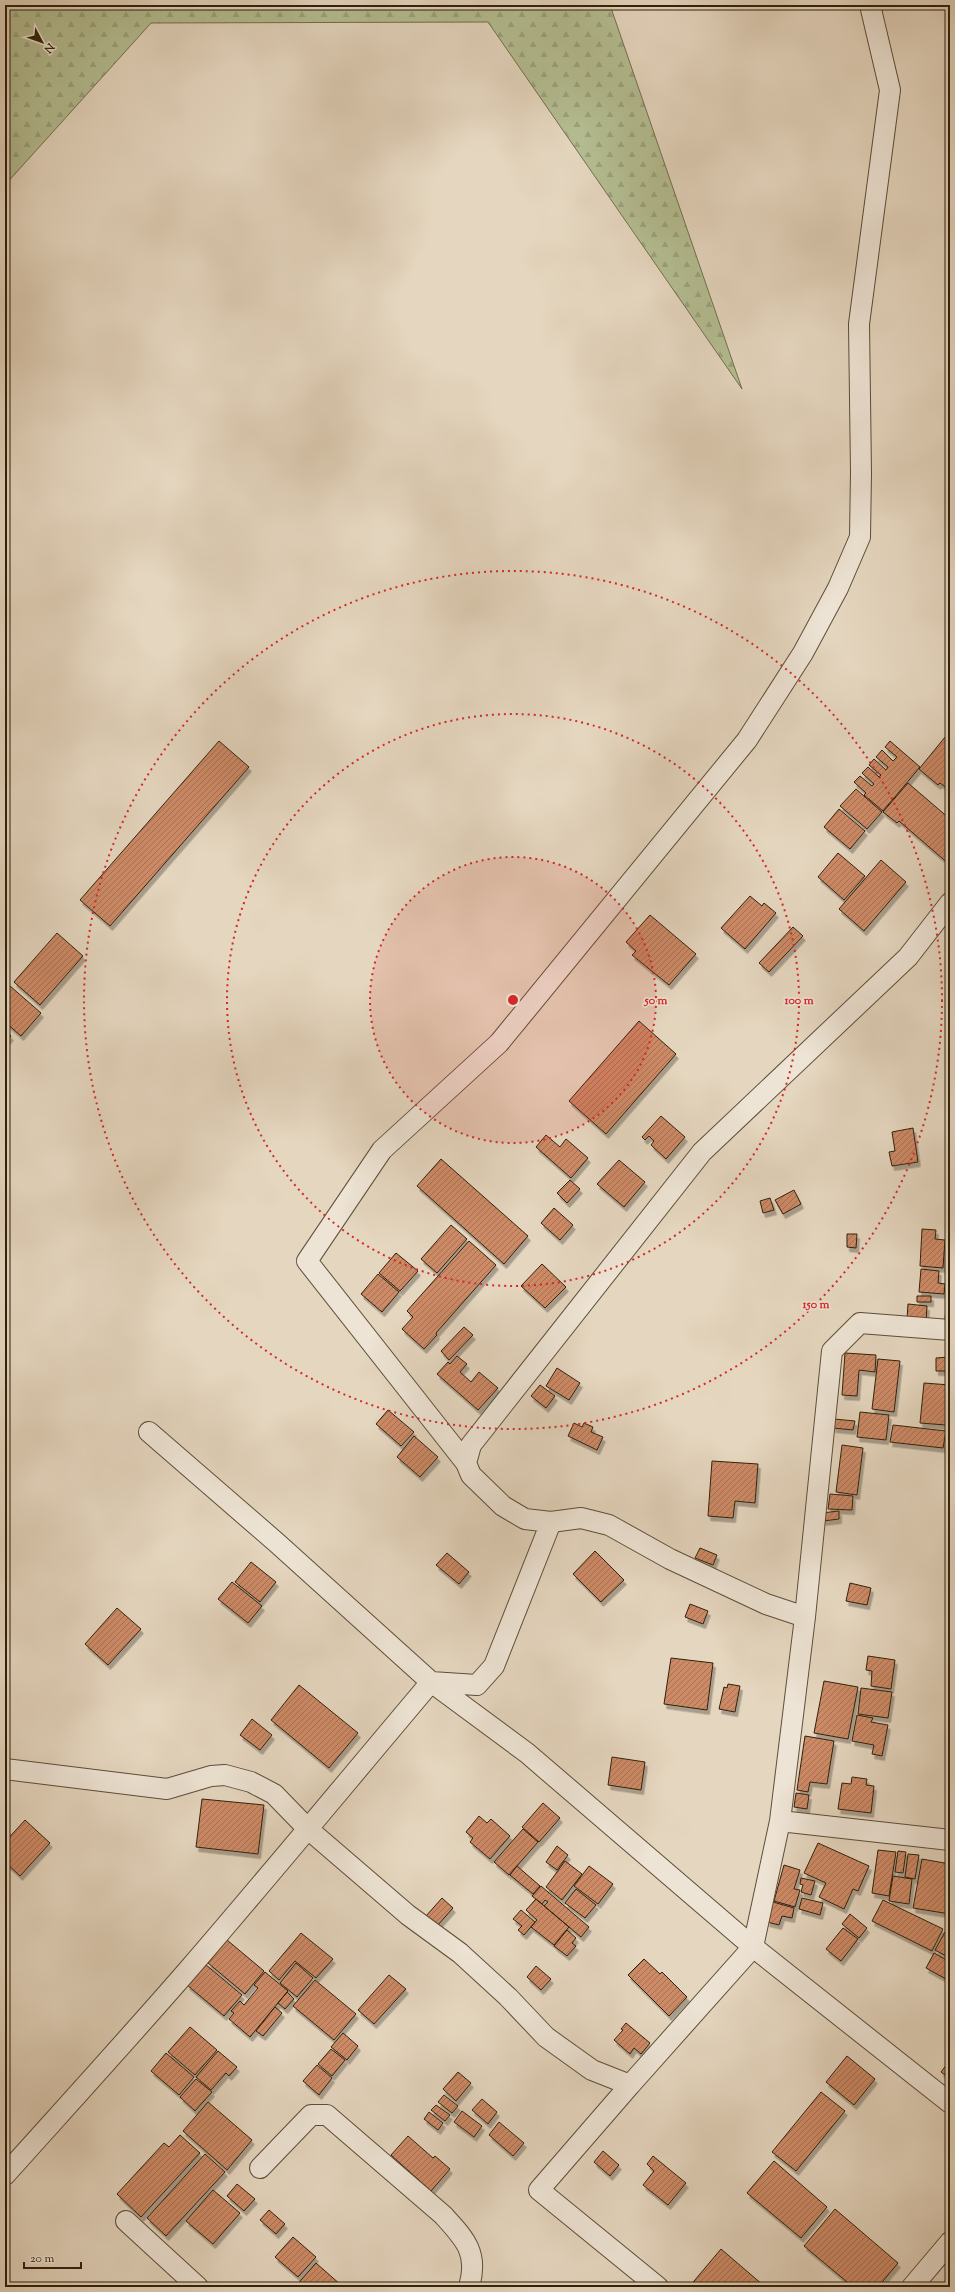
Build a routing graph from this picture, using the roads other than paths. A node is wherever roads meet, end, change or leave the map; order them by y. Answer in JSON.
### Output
{"nodes":[{"id":1,"x":870,"y":5,"type":"edge"},
{"id":2,"x":950,"y":902,"type":"edge"},
{"id":3,"x":950,"y":1330,"type":"edge"},
{"id":4,"x":149,"y":1432,"type":"dead end"},
{"id":5,"x":466,"y":1463,"type":"junction"},
{"id":6,"x":551,"y":1522,"type":"junction"},
{"id":7,"x":805,"y":1618,"type":"junction"},
{"id":8,"x":431,"y":1682,"type":"junction"},
{"id":9,"x":5,"y":1769,"type":"edge"},
{"id":10,"x":780,"y":1821,"type":"junction"},
{"id":11,"x":308,"y":1828,"type":"junction"},
{"id":12,"x":950,"y":1840,"type":"edge"},
{"id":13,"x":753,"y":1947,"type":"junction"},
{"id":14,"x":630,"y":2085,"type":"junction"},
{"id":15,"x":950,"y":2102,"type":"edge"},
{"id":16,"x":260,"y":2168,"type":"dead end"},
{"id":17,"x":5,"y":2175,"type":"edge"},
{"id":18,"x":126,"y":2221,"type":"dead end"},
{"id":19,"x":950,"y":2242,"type":"edge"},
{"id":20,"x":198,"y":2287,"type":"edge"},
{"id":21,"x":469,"y":2287,"type":"edge"},
{"id":22,"x":658,"y":2287,"type":"edge"},
{"id":23,"x":912,"y":2287,"type":"edge"}],
"edges":[{"from":1,"to":5,"type":"street"},
{"from":2,"to":5,"type":"street"},
{"from":3,"to":7,"type":"street"},
{"from":4,"to":8,"type":"street"},
{"from":5,"to":6,"type":"street"},
{"from":6,"to":7,"type":"street"},
{"from":6,"to":8,"type":"street"},
{"from":7,"to":10,"type":"street"},
{"from":8,"to":11,"type":"street"},
{"from":8,"to":13,"type":"street"},
{"from":9,"to":11,"type":"street"},
{"from":10,"to":12,"type":"street"},
{"from":10,"to":13,"type":"street"},
{"from":11,"to":14,"type":"street"},
{"from":11,"to":17,"type":"street"},
{"from":13,"to":14,"type":"street"},
{"from":13,"to":15,"type":"street"},
{"from":14,"to":22,"type":"street"},
{"from":16,"to":21,"type":"street"},
{"from":18,"to":20,"type":"street"},
{"from":19,"to":23,"type":"street"}]}
